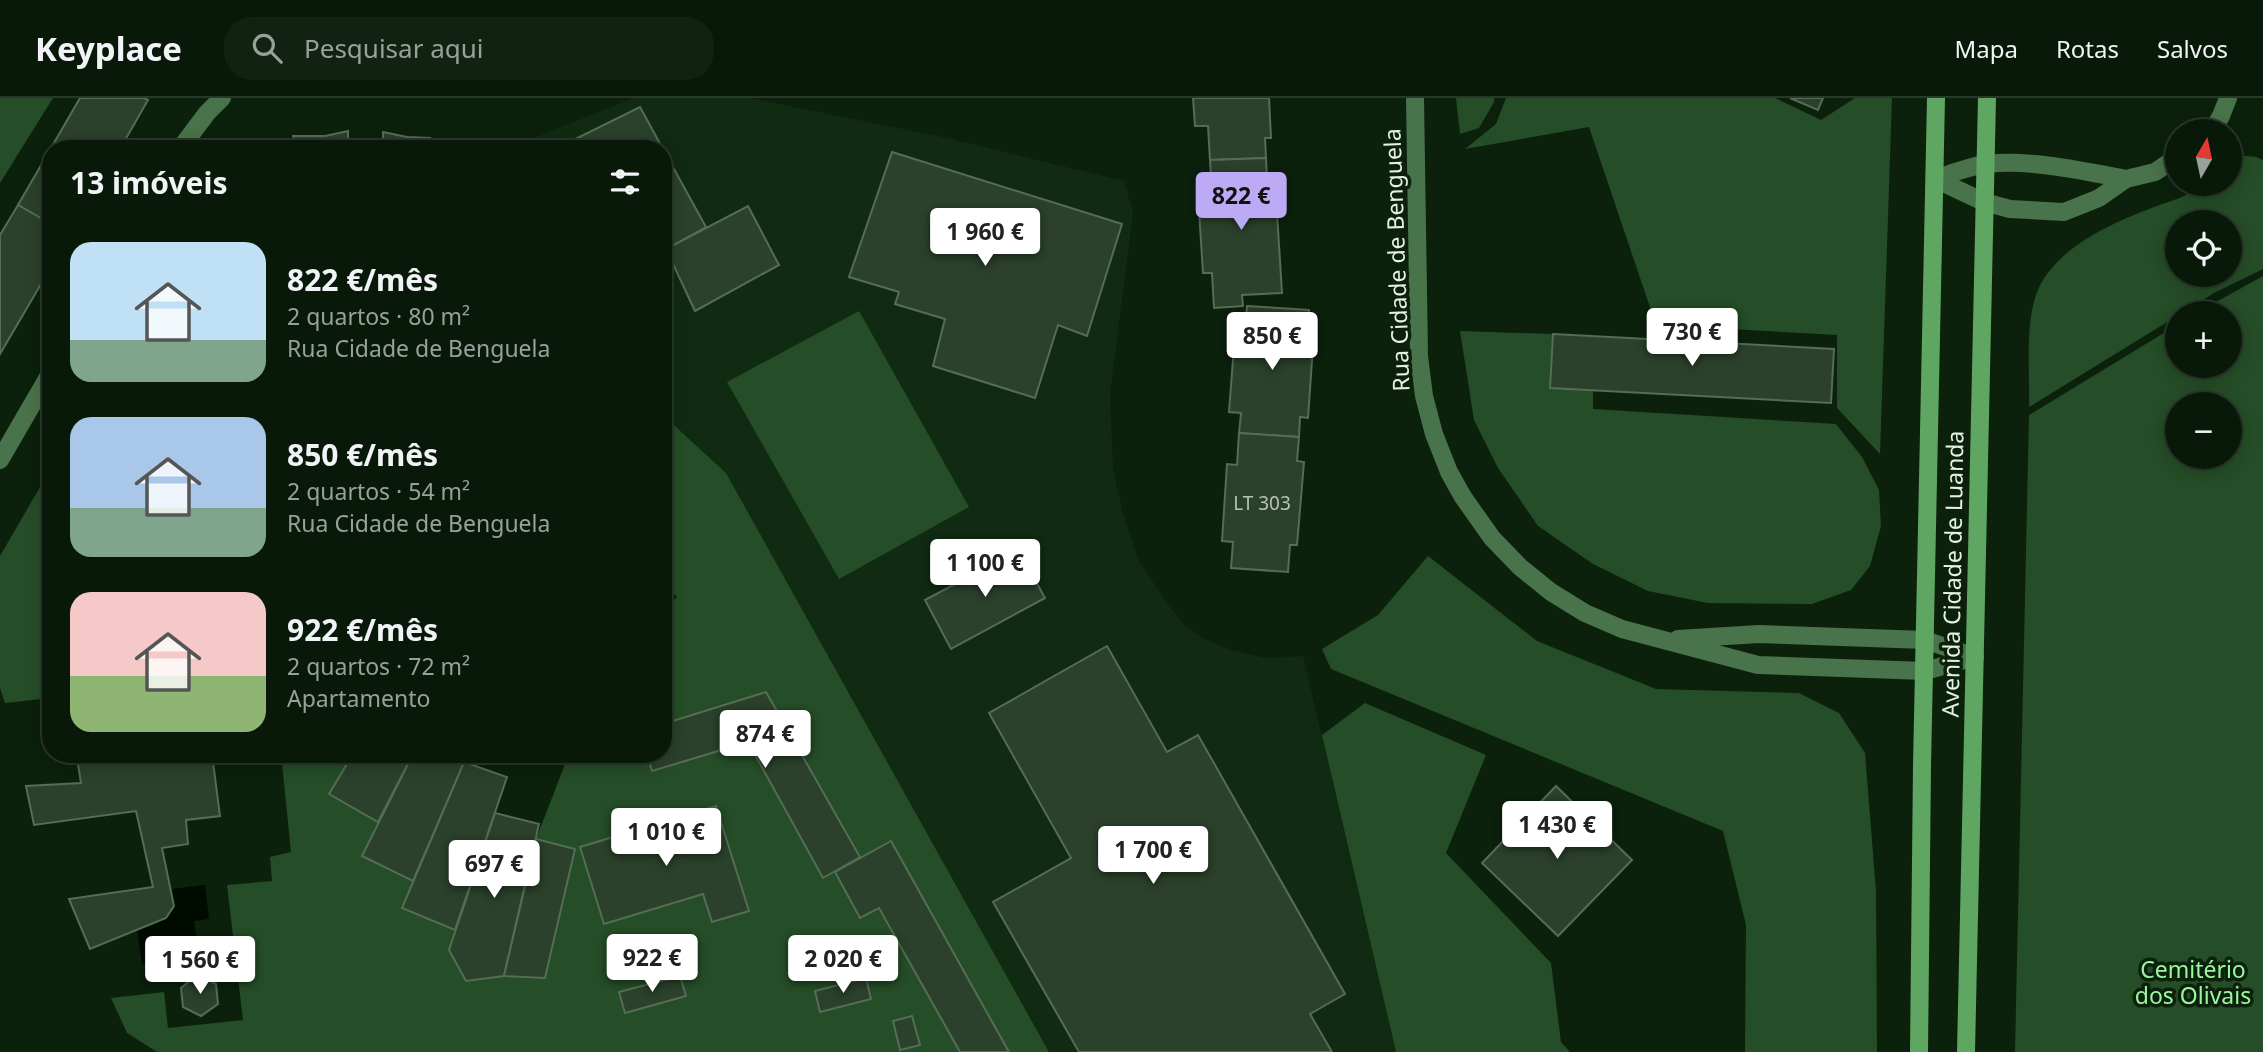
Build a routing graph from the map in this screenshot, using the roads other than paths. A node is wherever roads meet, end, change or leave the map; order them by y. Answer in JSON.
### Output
{"nodes":[{"id":1,"x":222,"y":98,"type":"edge"},
{"id":2,"x":1415,"y":98,"type":"edge"},
{"id":3,"x":1936,"y":98,"type":"edge"},
{"id":4,"x":1987,"y":98,"type":"edge"},
{"id":5,"x":2228,"y":98,"type":"edge"},
{"id":6,"x":2219,"y":119,"type":"edge"},
{"id":7,"x":187,"y":140,"type":"edge"},
{"id":8,"x":1985,"y":164,"type":"junction"},
{"id":9,"x":2165,"y":165,"type":"edge"},
{"id":10,"x":1935,"y":179,"type":"junction"},
{"id":11,"x":2126,"y":179,"type":"junction"},
{"id":12,"x":1984,"y":202,"type":"junction"},
{"id":13,"x":42,"y":388,"type":"edge"},
{"id":14,"x":0,"y":460,"type":"edge"},
{"id":15,"x":1925,"y":640,"type":"junction"},
{"id":16,"x":1660,"y":641,"type":"junction"},
{"id":17,"x":1975,"y":657,"type":"junction"},
{"id":18,"x":1924,"y":671,"type":"junction"},
{"id":19,"x":1919,"y":1052,"type":"edge"},
{"id":20,"x":1966,"y":1052,"type":"edge"}],
"edges":[{"from":1,"to":7,"type":"street"},
{"from":2,"to":16,"type":"street","name":"Rua Cidade de Benguela"},
{"from":3,"to":10,"type":"main road","name":"Avenida Cidade de Luanda"},
{"from":4,"to":8,"type":"main road","name":"Avenida Cidade de Luanda"},
{"from":5,"to":6,"type":"street"},
{"from":8,"to":10,"type":"street"},
{"from":8,"to":11,"type":"street"},
{"from":8,"to":12,"type":"main road","name":"Avenida Cidade de Luanda"},
{"from":9,"to":11,"type":"street"},
{"from":10,"to":12,"type":"street"},
{"from":10,"to":15,"type":"main road","name":"Avenida Cidade de Luanda"},
{"from":11,"to":12,"type":"street"},
{"from":12,"to":17,"type":"main road","name":"Avenida Cidade de Luanda"},
{"from":13,"to":14,"type":"street"},
{"from":15,"to":16,"type":"street","name":"Rua Cidade de Benguela"},
{"from":15,"to":17,"type":"street","name":"Rua Cidade de Benguela"},
{"from":15,"to":18,"type":"main road","name":"Avenida Cidade de Luanda"},
{"from":16,"to":18,"type":"street","name":"Rua Cidade de Benguela"},
{"from":17,"to":18,"type":"street","name":"Rua Cidade de Benguela"},
{"from":17,"to":20,"type":"main road","name":"Avenida Cidade de Luanda"},
{"from":18,"to":19,"type":"main road","name":"Avenida Cidade de Luanda"}]}
